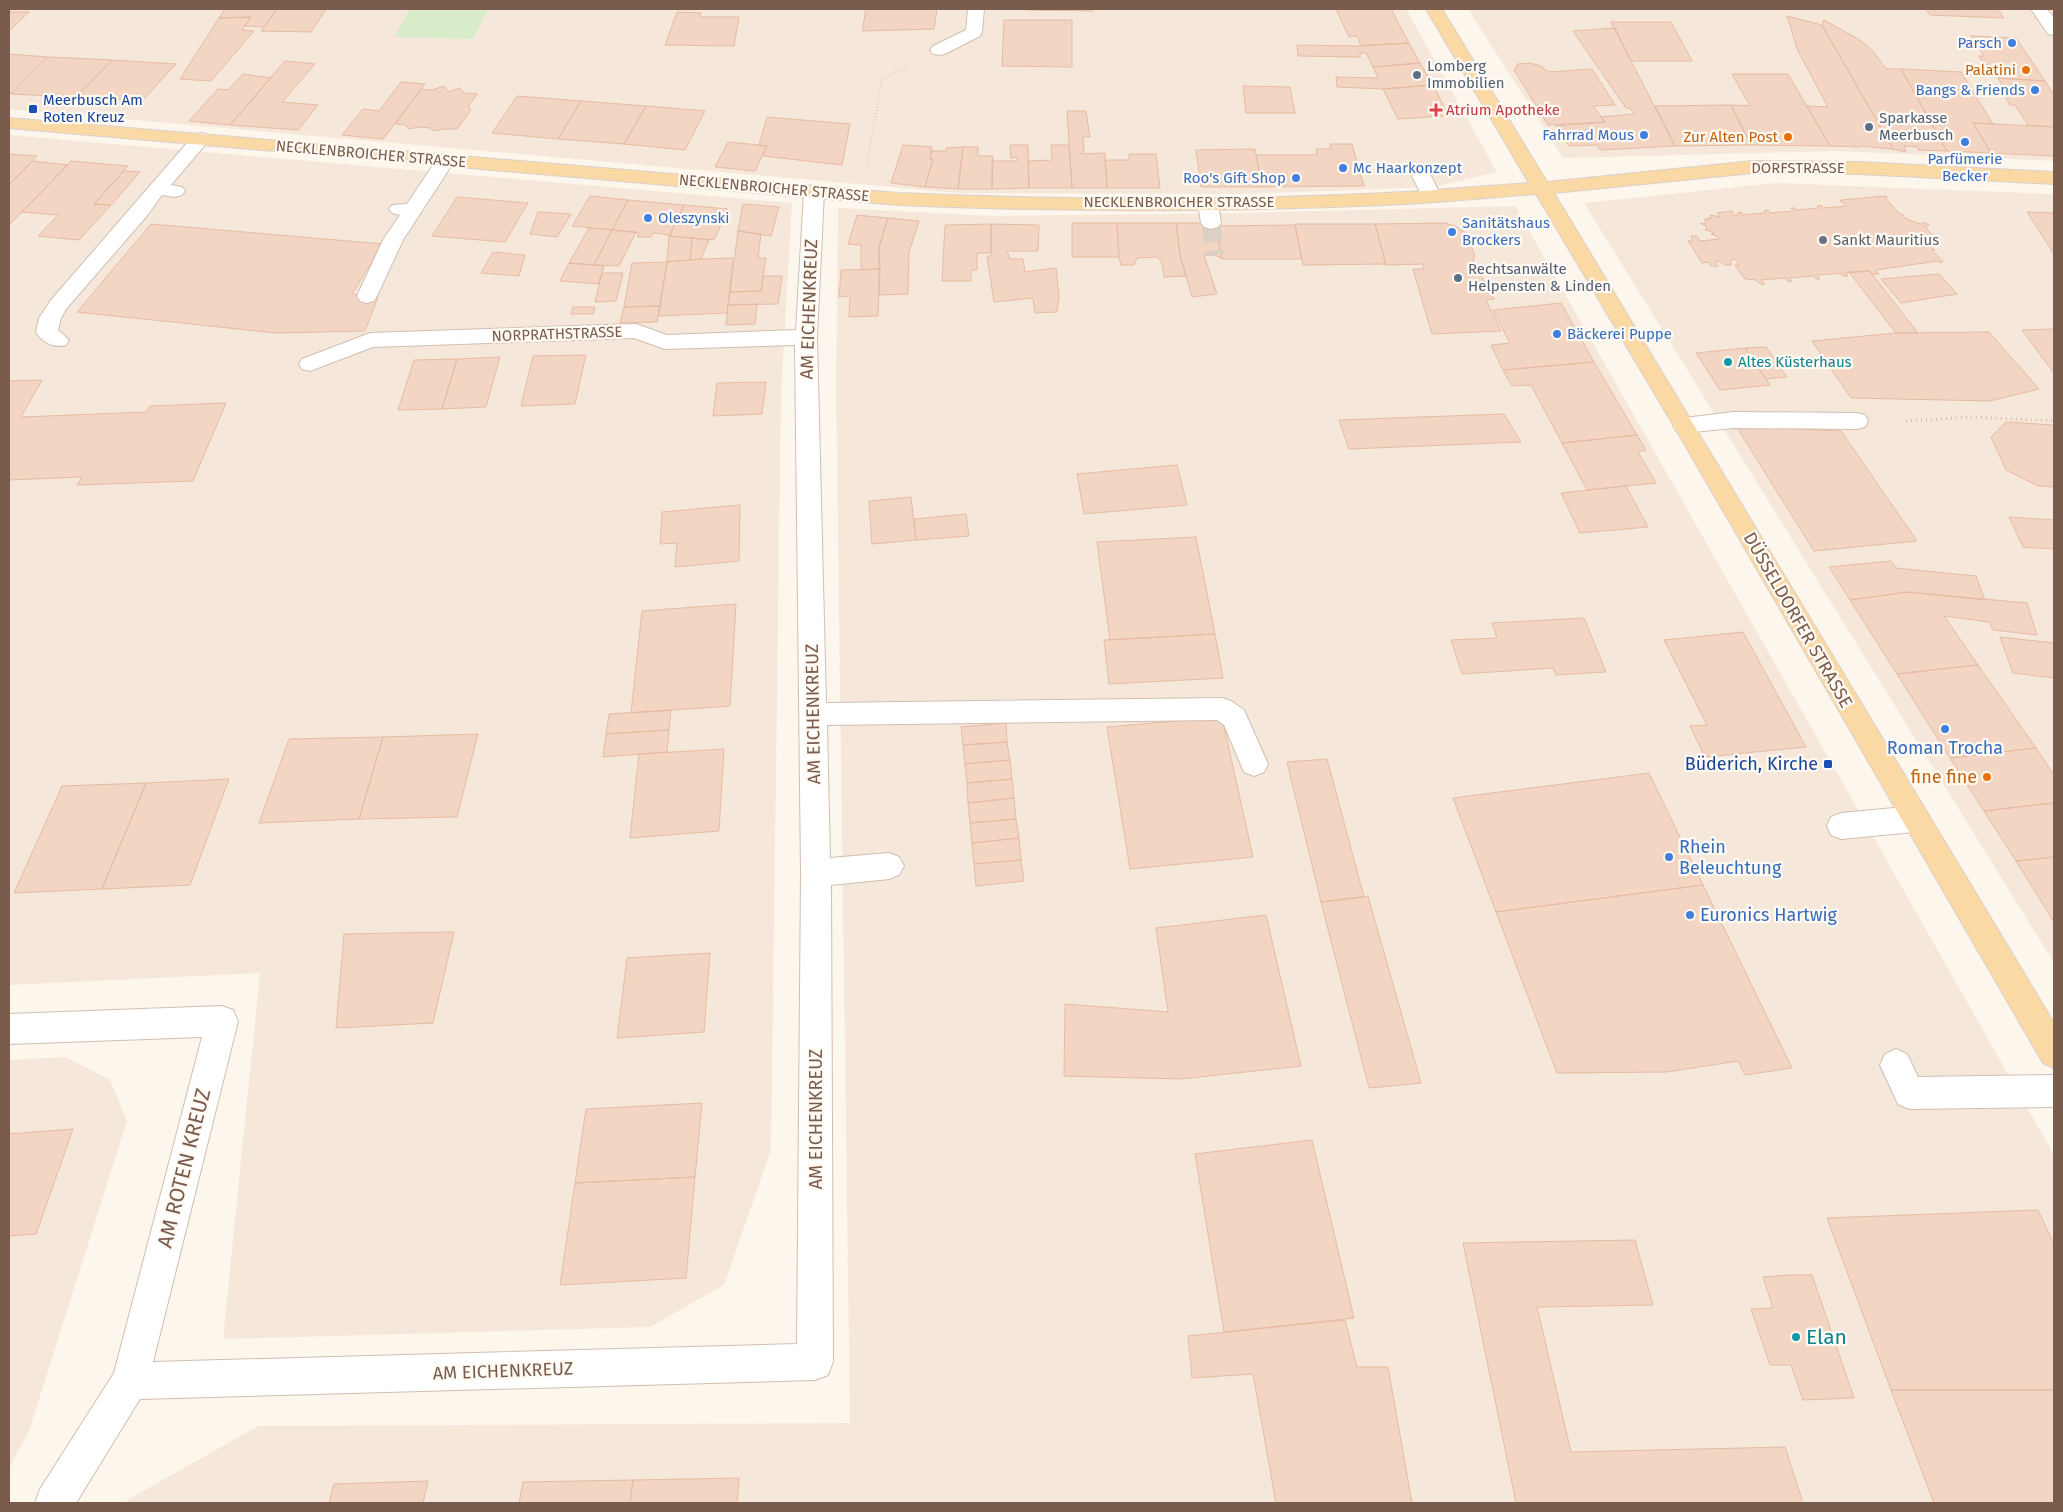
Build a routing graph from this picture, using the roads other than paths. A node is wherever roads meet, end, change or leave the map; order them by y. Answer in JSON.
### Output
{"nodes":[{"id":1,"x":976,"y":9,"type":"edge"},
{"id":2,"x":1434,"y":9,"type":"edge"},
{"id":3,"x":2039,"y":9,"type":"edge"},
{"id":4,"x":2054,"y":30,"type":"edge"},
{"id":5,"x":939,"y":50,"type":"road end"},
{"id":6,"x":9,"y":123,"type":"edge"},
{"id":7,"x":201,"y":139,"type":"junction"},
{"id":8,"x":446,"y":160,"type":"junction"},
{"id":9,"x":1422,"y":176,"type":"dead end"},
{"id":10,"x":2054,"y":178,"type":"edge"},
{"id":11,"x":1542,"y":188,"type":"junction"},
{"id":12,"x":814,"y":192,"type":"junction"},
{"id":13,"x":1431,"y":196,"type":"junction"},
{"id":14,"x":1208,"y":203,"type":"junction"},
{"id":15,"x":1211,"y":223,"type":"tunnel mouth"},
{"id":16,"x":367,"y":296,"type":"dead end"},
{"id":17,"x":806,"y":337,"type":"junction"},
{"id":18,"x":58,"y":340,"type":"dead end"},
{"id":19,"x":310,"y":364,"type":"dead end"},
{"id":20,"x":1857,"y":421,"type":"dead end"},
{"id":21,"x":1684,"y":425,"type":"junction"},
{"id":22,"x":813,"y":714,"type":"junction"},
{"id":23,"x":1254,"y":764,"type":"dead end"},
{"id":24,"x":1915,"y":819,"type":"junction"},
{"id":25,"x":1841,"y":826,"type":"dead end"},
{"id":26,"x":889,"y":866,"type":"dead end"},
{"id":27,"x":816,"y":873,"type":"junction"},
{"id":28,"x":9,"y":1029,"type":"edge"},
{"id":29,"x":2054,"y":1052,"type":"edge"},
{"id":30,"x":1902,"y":1079,"type":"dead end"},
{"id":31,"x":2054,"y":1091,"type":"edge"},
{"id":32,"x":130,"y":1381,"type":"junction"},
{"id":33,"x":54,"y":1503,"type":"edge"}],
"edges":[{"from":1,"to":5,"type":"street"},
{"from":2,"to":11,"type":"main road","name":"DÜSSELDORFER STRASSE"},
{"from":3,"to":4,"type":"street"},
{"from":6,"to":7,"type":"main road","name":"NECKLENBROICHER STRASSE"},
{"from":7,"to":8,"type":"main road","name":"NECKLENBROICHER STRASSE"},
{"from":7,"to":18,"type":"street"},
{"from":8,"to":12,"type":"main road","name":"NECKLENBROICHER STRASSE"},
{"from":8,"to":16,"type":"street"},
{"from":9,"to":13,"type":"street"},
{"from":10,"to":11,"type":"main road","name":"DORFSTRASSE"},
{"from":11,"to":13,"type":"main road","name":"NECKLENBROICHER STRASSE"},
{"from":11,"to":21,"type":"main road","name":"DÜSSELDORFER STRASSE"},
{"from":12,"to":14,"type":"main road","name":"NECKLENBROICHER STRASSE"},
{"from":12,"to":17,"type":"street","name":"AM EICHENKREUZ"},
{"from":13,"to":14,"type":"main road","name":"NECKLENBROICHER STRASSE"},
{"from":14,"to":15,"type":"street"},
{"from":17,"to":19,"type":"street","name":"NORPRATHSTRASSE"},
{"from":17,"to":22,"type":"street","name":"AM EICHENKREUZ"},
{"from":20,"to":21,"type":"street"},
{"from":21,"to":24,"type":"main road","name":"DÜSSELDORFER STRASSE"},
{"from":22,"to":23,"type":"street"},
{"from":22,"to":27,"type":"street","name":"AM EICHENKREUZ"},
{"from":24,"to":25,"type":"street"},
{"from":24,"to":29,"type":"main road","name":"DÜSSELDORFER STRASSE"},
{"from":26,"to":27,"type":"street"},
{"from":27,"to":32,"type":"street","name":"AM EICHENKREUZ"},
{"from":28,"to":32,"type":"street","name":"AM ROTEN KREUZ"},
{"from":30,"to":31,"type":"street"},
{"from":32,"to":33,"type":"street","name":"AM ROTEN KREUZ"}]}
